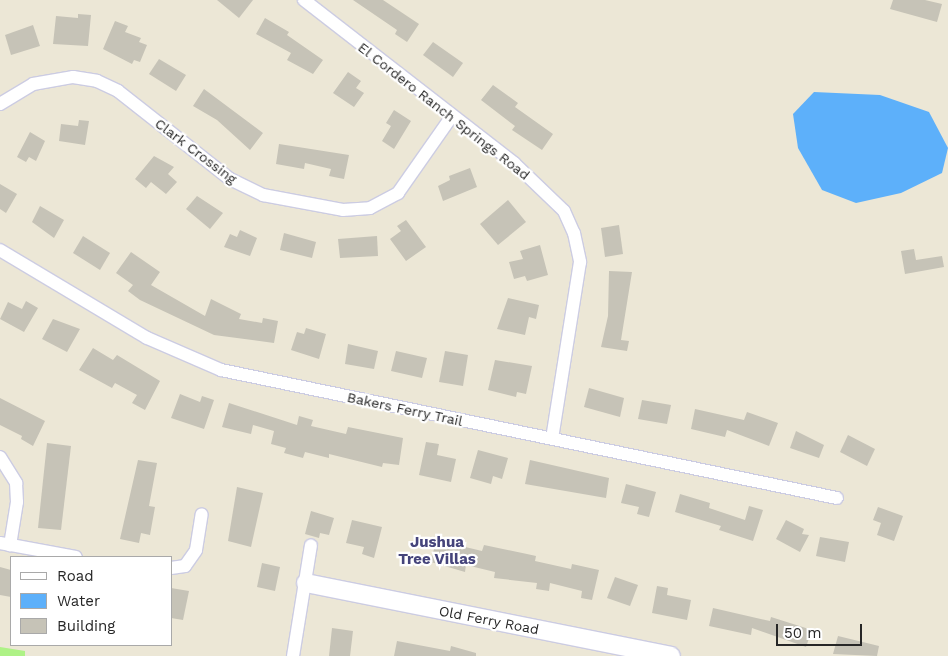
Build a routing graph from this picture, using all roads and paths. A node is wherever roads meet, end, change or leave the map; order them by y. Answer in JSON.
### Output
{"nodes":[{"id":1,"x":304,"y":0,"type":"edge"},
{"id":2,"x":0,"y":104,"type":"edge"},
{"id":3,"x":452,"y":116,"type":"junction"},
{"id":4,"x":0,"y":250,"type":"edge"},
{"id":5,"x":552,"y":439,"type":"junction"},
{"id":6,"x":0,"y":457,"type":"edge"},
{"id":7,"x":837,"y":498,"type":"dead end"},
{"id":8,"x":202,"y":514,"type":"dead end"},
{"id":9,"x":5,"y":544,"type":"edge"},
{"id":10,"x":311,"y":545,"type":"dead end"},
{"id":11,"x":71,"y":556,"type":"edge"},
{"id":12,"x":172,"y":568,"type":"edge"},
{"id":13,"x":306,"y":583,"type":"junction"},
{"id":14,"x":293,"y":656,"type":"edge"},
{"id":15,"x":671,"y":656,"type":"edge"}],
"edges":[{"from":1,"to":3,"type":"street","name":"El Cordero Ranch Springs Road"},
{"from":2,"to":3,"type":"street","name":"Clark Crossing"},
{"from":3,"to":5,"type":"street","name":"El Cordero Ranch Springs Road"},
{"from":4,"to":5,"type":"street","name":"Bakers Ferry Trail"},
{"from":5,"to":7,"type":"street","name":"Bakers Ferry Trail"},
{"from":6,"to":9,"type":"street"},
{"from":8,"to":12,"type":"street"},
{"from":9,"to":11,"type":"street"},
{"from":10,"to":13,"type":"street"},
{"from":13,"to":14,"type":"street"},
{"from":13,"to":15,"type":"street","name":"Old Ferry Road"}]}
